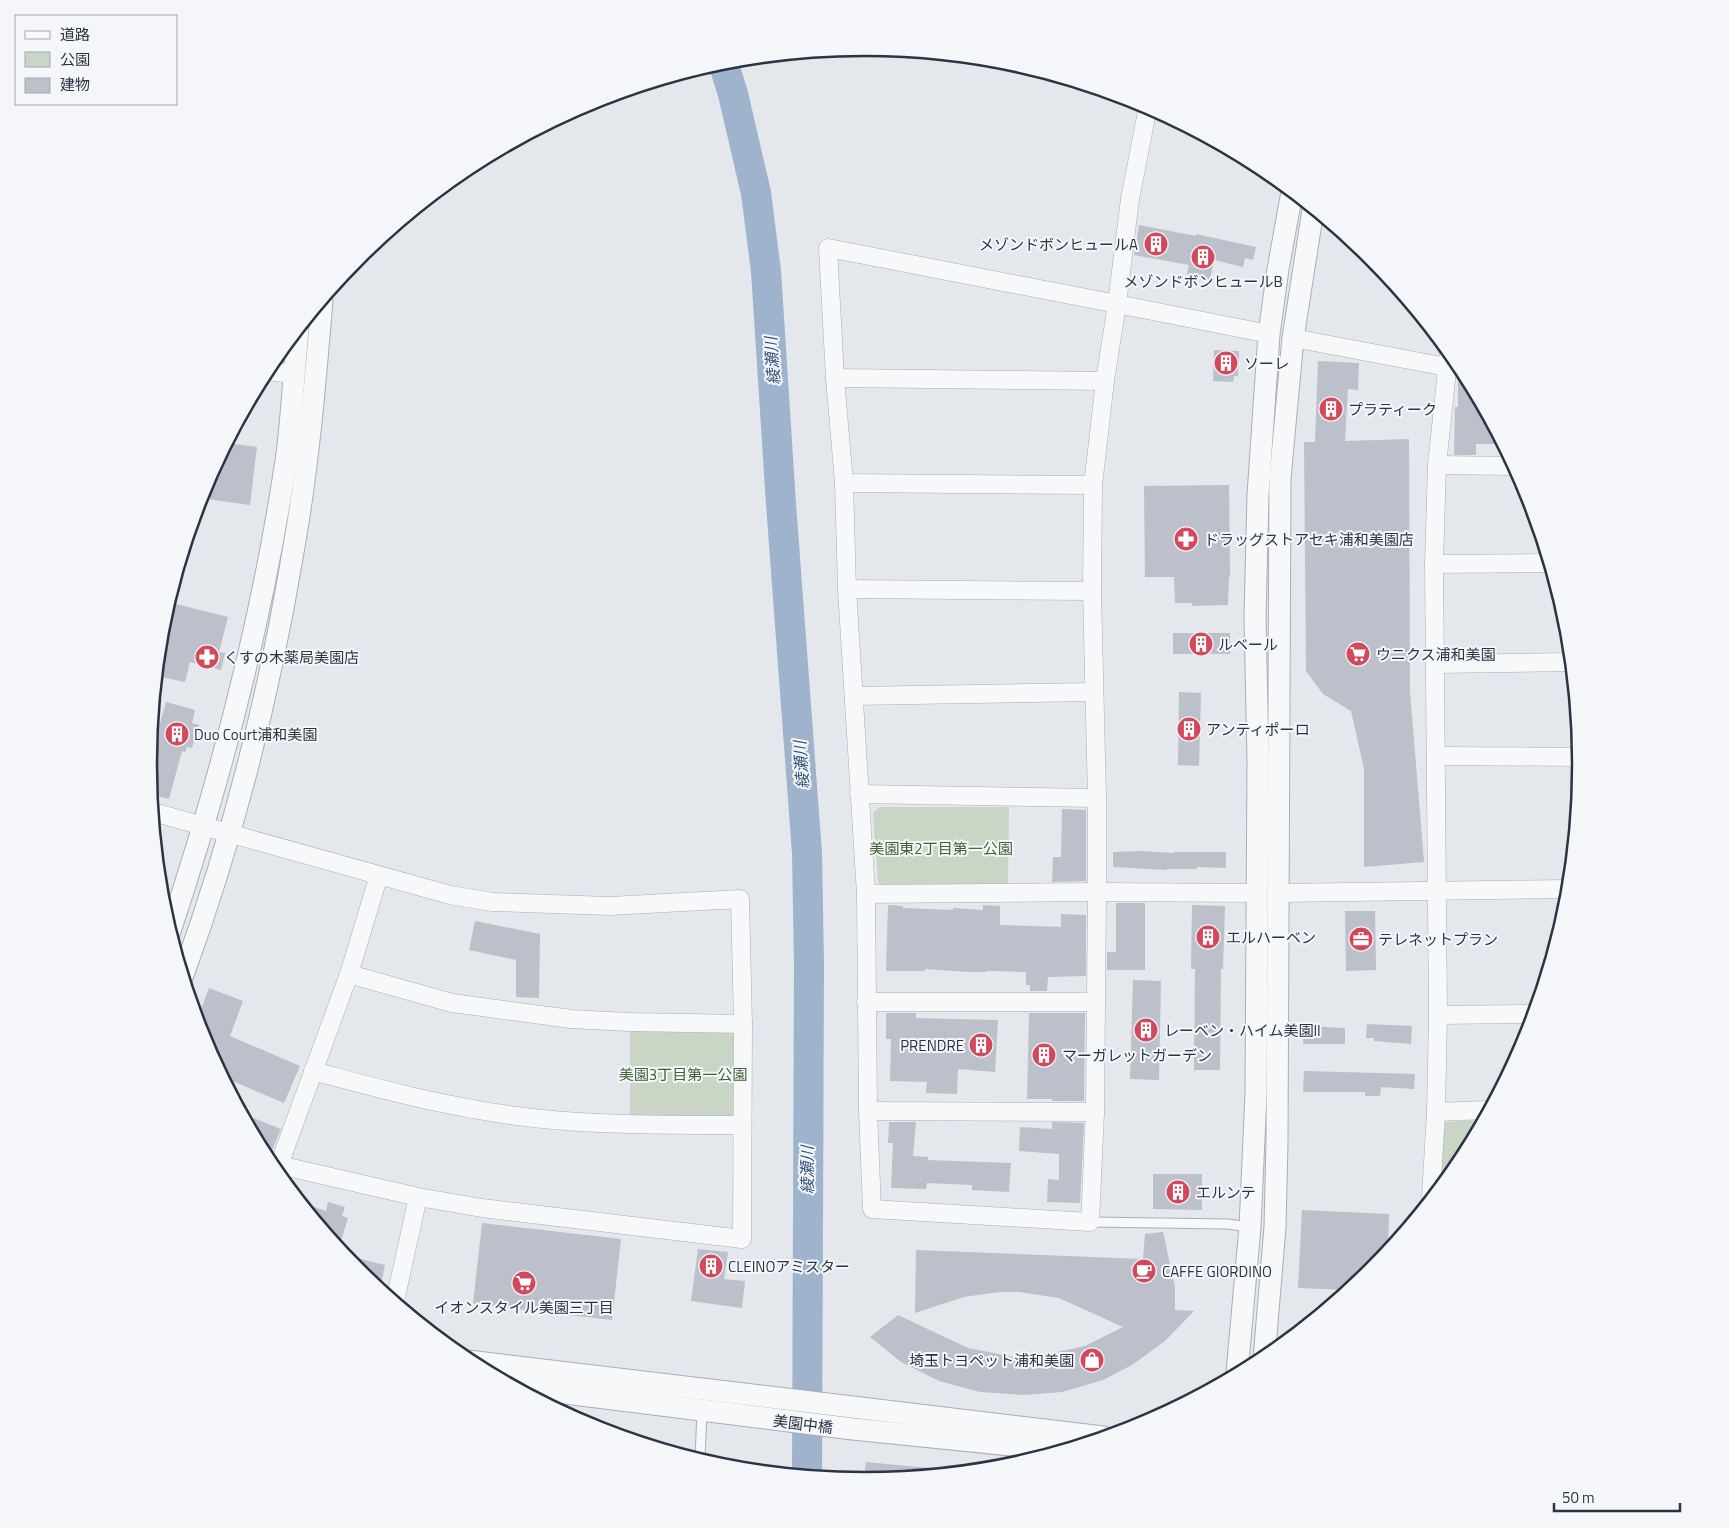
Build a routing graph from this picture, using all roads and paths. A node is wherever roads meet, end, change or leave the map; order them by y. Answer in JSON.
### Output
{"nodes":[{"id":1,"x":1146,"y":115,"type":"edge"},
{"id":2,"x":1291,"y":200,"type":"edge"},
{"id":3,"x":1313,"y":217,"type":"edge"},
{"id":4,"x":1117,"y":304,"type":"junction"},
{"id":5,"x":321,"y":311,"type":"edge"},
{"id":6,"x":1269,"y":334,"type":"junction"},
{"id":7,"x":1293,"y":338,"type":"junction"},
{"id":8,"x":297,"y":342,"type":"edge"},
{"id":9,"x":1446,"y":361,"type":"edge"},
{"id":10,"x":1451,"y":368,"type":"edge"},
{"id":11,"x":275,"y":372,"type":"edge"},
{"id":12,"x":294,"y":374,"type":"junction"},
{"id":13,"x":835,"y":378,"type":"junction"},
{"id":14,"x":1105,"y":381,"type":"junction"},
{"id":15,"x":1436,"y":465,"type":"junction"},
{"id":16,"x":1506,"y":466,"type":"edge"},
{"id":17,"x":844,"y":483,"type":"junction"},
{"id":18,"x":1093,"y":485,"type":"junction"},
{"id":19,"x":1543,"y":563,"type":"edge"},
{"id":20,"x":1434,"y":564,"type":"junction"},
{"id":21,"x":847,"y":589,"type":"junction"},
{"id":22,"x":1092,"y":591,"type":"junction"},
{"id":23,"x":1564,"y":662,"type":"edge"},
{"id":24,"x":1436,"y":664,"type":"junction"},
{"id":25,"x":1093,"y":692,"type":"junction"},
{"id":26,"x":854,"y":696,"type":"junction"},
{"id":27,"x":1436,"y":756,"type":"junction"},
{"id":28,"x":1572,"y":757,"type":"edge"},
{"id":29,"x":860,"y":794,"type":"junction"},
{"id":30,"x":1097,"y":798,"type":"junction"},
{"id":31,"x":158,"y":813,"type":"edge"},
{"id":32,"x":204,"y":825,"type":"junction"},
{"id":33,"x":230,"y":832,"type":"junction"},
{"id":34,"x":379,"y":875,"type":"junction"},
{"id":35,"x":1561,"y":890,"type":"edge"},
{"id":36,"x":1436,"y":891,"type":"junction"},
{"id":37,"x":1097,"y":892,"type":"junction"},
{"id":38,"x":1257,"y":893,"type":"junction"},
{"id":39,"x":1279,"y":893,"type":"junction"},
{"id":40,"x":866,"y":894,"type":"junction"},
{"id":41,"x":174,"y":918,"type":"edge"},
{"id":42,"x":187,"y":966,"type":"edge"},
{"id":43,"x":349,"y":974,"type":"junction"},
{"id":44,"x":866,"y":1002,"type":"junction"},
{"id":45,"x":1096,"y":1002,"type":"junction"},
{"id":46,"x":1526,"y":1014,"type":"edge"},
{"id":47,"x":1438,"y":1015,"type":"junction"},
{"id":48,"x":742,"y":1024,"type":"junction"},
{"id":49,"x":314,"y":1071,"type":"junction"},
{"id":50,"x":1481,"y":1110,"type":"edge"},
{"id":51,"x":868,"y":1111,"type":"junction"},
{"id":52,"x":1096,"y":1112,"type":"junction"},
{"id":53,"x":1436,"y":1112,"type":"junction"},
{"id":54,"x":742,"y":1125,"type":"junction"},
{"id":55,"x":280,"y":1163,"type":"edge"},
{"id":56,"x":282,"y":1166,"type":"edge"},
{"id":57,"x":1433,"y":1186,"type":"edge"},
{"id":58,"x":418,"y":1197,"type":"junction"},
{"id":59,"x":1090,"y":1222,"type":"junction"},
{"id":60,"x":1250,"y":1226,"type":"junction"},
{"id":61,"x":396,"y":1295,"type":"edge"},
{"id":62,"x":1265,"y":1347,"type":"edge"},
{"id":63,"x":489,"y":1364,"type":"edge"},
{"id":64,"x":1238,"y":1365,"type":"edge"},
{"id":65,"x":533,"y":1389,"type":"edge"},
{"id":66,"x":702,"y":1411,"type":"junction"},
{"id":67,"x":1088,"y":1435,"type":"edge"},
{"id":68,"x":1045,"y":1449,"type":"edge"},
{"id":69,"x":700,"y":1452,"type":"edge"}],
"edges":[{"from":1,"to":4,"type":"street"},
{"from":2,"to":6,"type":"street"},
{"from":3,"to":7,"type":"street"},
{"from":4,"to":6,"type":"street"},
{"from":4,"to":13,"type":"street"},
{"from":4,"to":14,"type":"street"},
{"from":5,"to":33,"type":"street"},
{"from":6,"to":38,"type":"street"},
{"from":7,"to":9,"type":"street"},
{"from":7,"to":39,"type":"street"},
{"from":8,"to":12,"type":"street"},
{"from":10,"to":15,"type":"street"},
{"from":11,"to":12,"type":"street"},
{"from":12,"to":32,"type":"street"},
{"from":13,"to":14,"type":"street"},
{"from":13,"to":17,"type":"street"},
{"from":14,"to":18,"type":"street"},
{"from":15,"to":16,"type":"street"},
{"from":15,"to":20,"type":"street"},
{"from":17,"to":18,"type":"street"},
{"from":17,"to":21,"type":"street"},
{"from":18,"to":22,"type":"street"},
{"from":19,"to":20,"type":"street"},
{"from":20,"to":24,"type":"street"},
{"from":21,"to":22,"type":"street"},
{"from":21,"to":26,"type":"street"},
{"from":22,"to":25,"type":"street"},
{"from":23,"to":24,"type":"street"},
{"from":24,"to":27,"type":"street"},
{"from":25,"to":26,"type":"street"},
{"from":25,"to":30,"type":"street"},
{"from":26,"to":29,"type":"street"},
{"from":27,"to":28,"type":"street"},
{"from":27,"to":36,"type":"street"},
{"from":29,"to":30,"type":"street"},
{"from":29,"to":40,"type":"street"},
{"from":30,"to":37,"type":"street"},
{"from":31,"to":32,"type":"street"},
{"from":32,"to":33,"type":"street"},
{"from":32,"to":41,"type":"street"},
{"from":33,"to":34,"type":"street"},
{"from":33,"to":42,"type":"street"},
{"from":34,"to":43,"type":"street"},
{"from":34,"to":48,"type":"street"},
{"from":35,"to":36,"type":"street"},
{"from":36,"to":39,"type":"street"},
{"from":36,"to":47,"type":"street"},
{"from":37,"to":38,"type":"street"},
{"from":37,"to":40,"type":"street"},
{"from":37,"to":45,"type":"street"},
{"from":38,"to":60,"type":"street"},
{"from":39,"to":62,"type":"street"},
{"from":40,"to":44,"type":"street"},
{"from":43,"to":48,"type":"street"},
{"from":43,"to":49,"type":"street"},
{"from":44,"to":45,"type":"street"},
{"from":44,"to":51,"type":"street"},
{"from":45,"to":52,"type":"street"},
{"from":46,"to":47,"type":"street"},
{"from":47,"to":53,"type":"street"},
{"from":48,"to":54,"type":"street"},
{"from":49,"to":54,"type":"street"},
{"from":49,"to":55,"type":"street"},
{"from":50,"to":53,"type":"street"},
{"from":51,"to":52,"type":"street"},
{"from":51,"to":59,"type":"street"},
{"from":52,"to":59,"type":"street"},
{"from":53,"to":57,"type":"street"},
{"from":54,"to":58,"type":"street"},
{"from":56,"to":58,"type":"street"},
{"from":58,"to":61,"type":"street"},
{"from":59,"to":60,"type":"lane"},
{"from":60,"to":64,"type":"street"},
{"from":63,"to":67,"type":"street","name":"美園中橋"},
{"from":65,"to":66,"type":"street","name":"美園中橋"},
{"from":66,"to":68,"type":"street","name":"美園中橋"},
{"from":66,"to":69,"type":"lane"}]}
